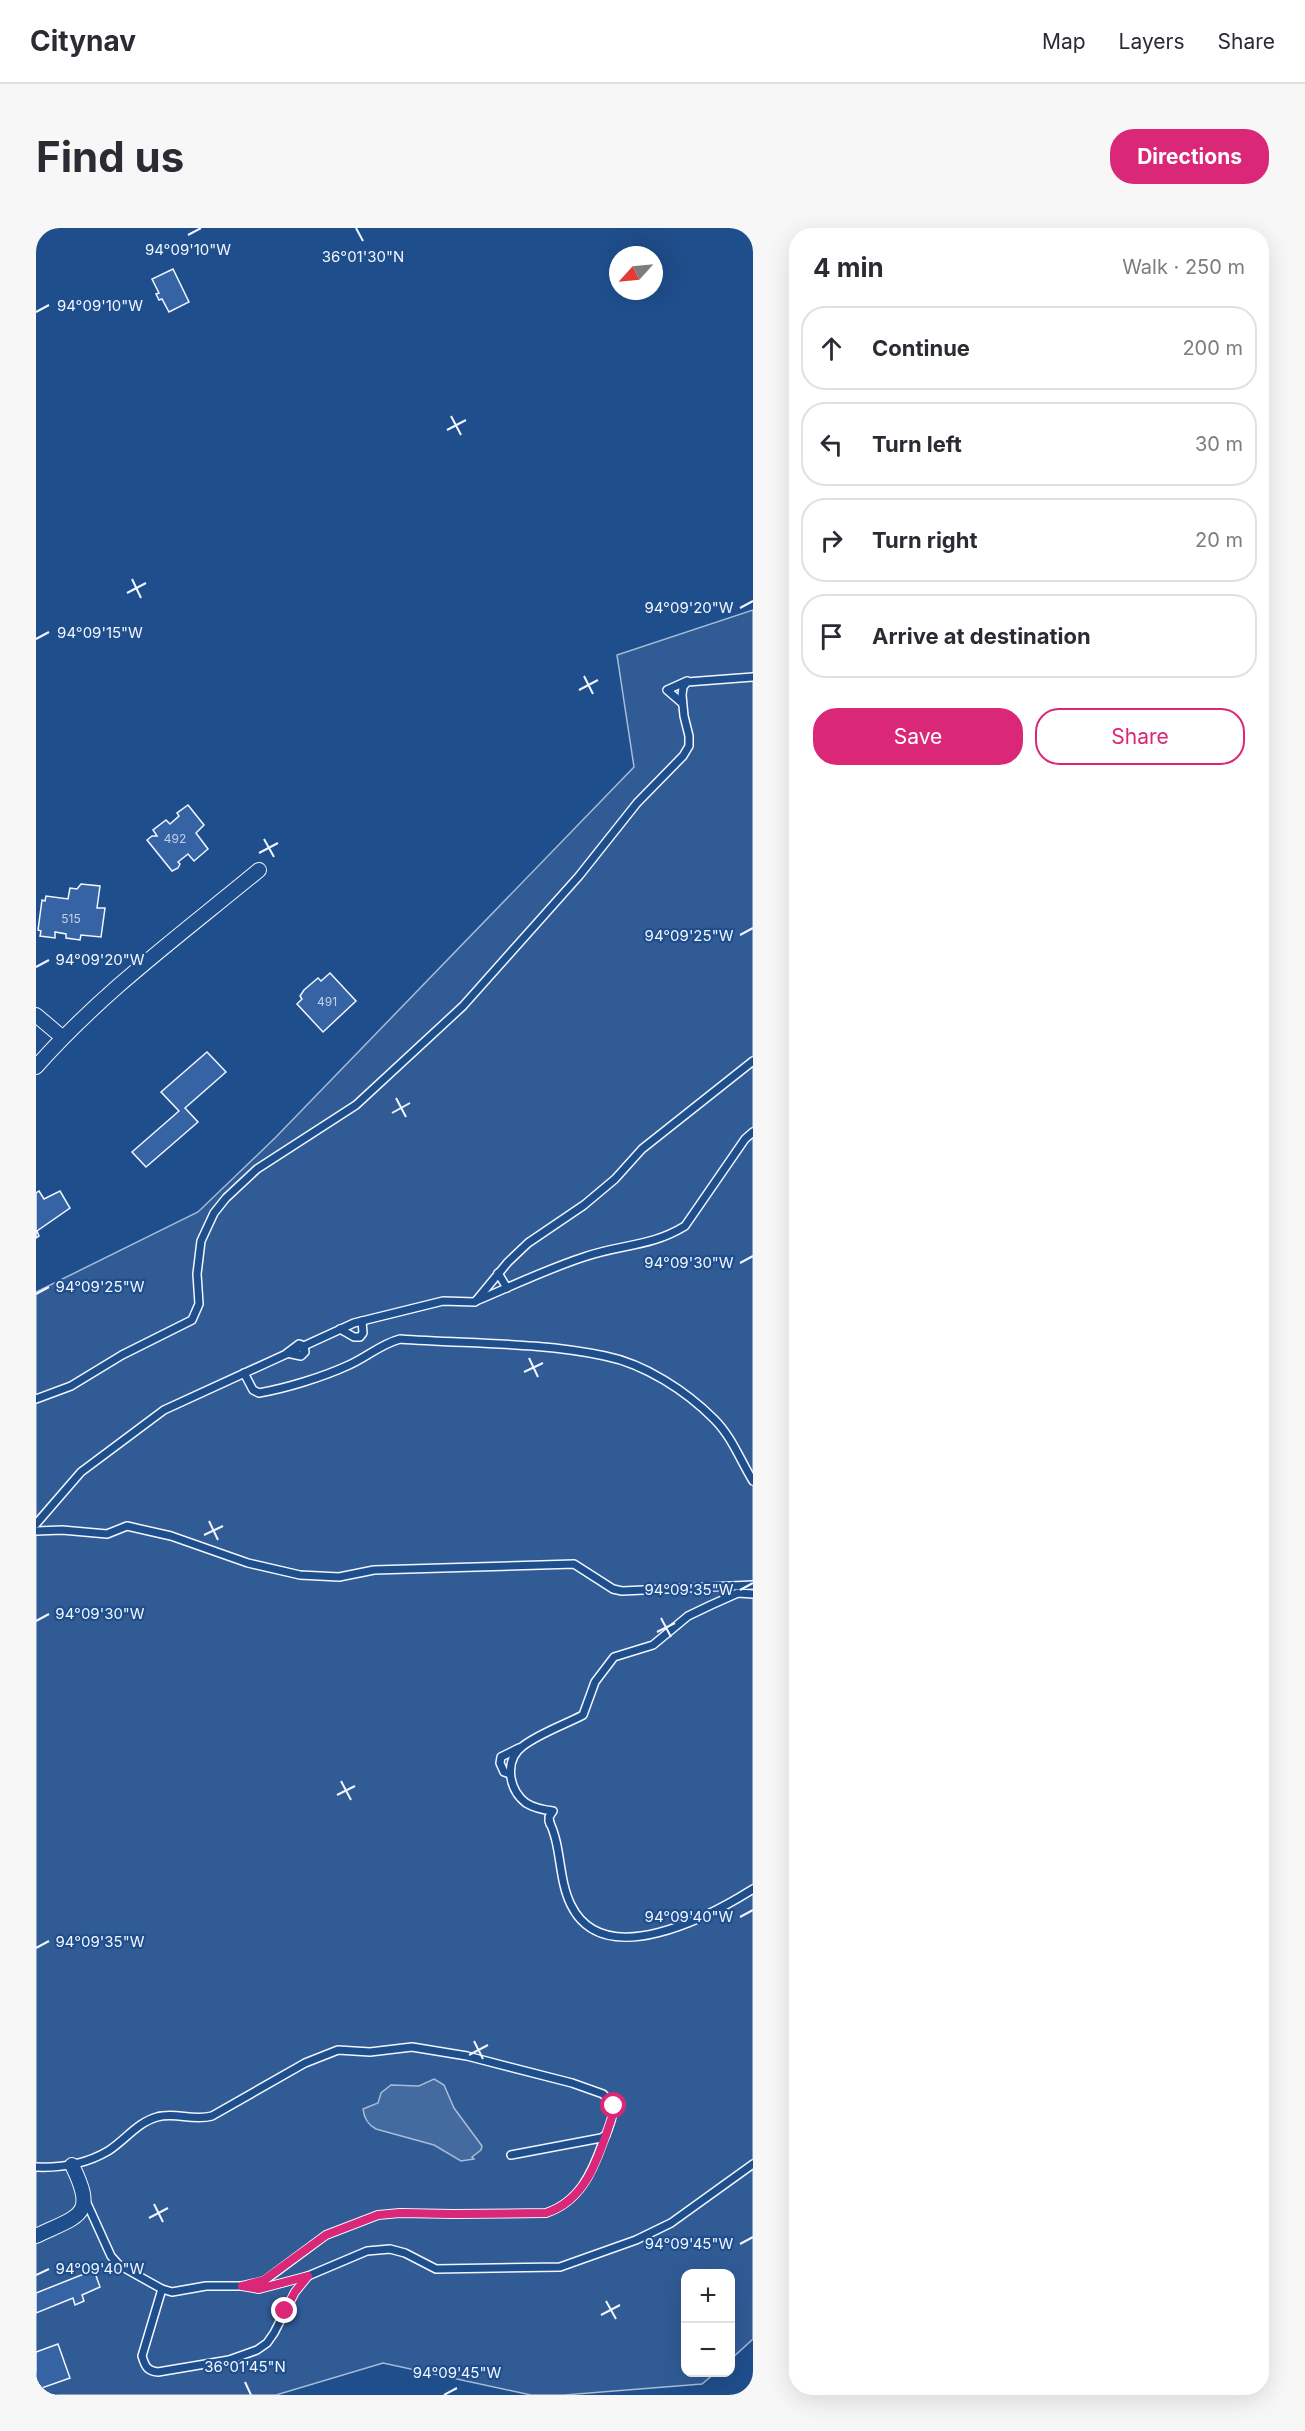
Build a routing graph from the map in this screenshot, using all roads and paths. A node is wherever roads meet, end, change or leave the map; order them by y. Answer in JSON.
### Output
{"nodes":[{"id":1,"x":753,"y":677,"type":"edge"},
{"id":2,"x":693,"y":681,"type":"junction"},
{"id":3,"x":682,"y":702,"type":"junction"},
{"id":4,"x":259,"y":870,"type":"dead end"},
{"id":5,"x":36,"y":1015,"type":"edge"},
{"id":6,"x":62,"y":1037,"type":"junction"},
{"id":7,"x":753,"y":1061,"type":"edge"},
{"id":8,"x":36,"y":1067,"type":"edge"},
{"id":9,"x":753,"y":1132,"type":"edge"},
{"id":10,"x":498,"y":1273,"type":"junction"},
{"id":11,"x":507,"y":1288,"type":"junction"},
{"id":12,"x":475,"y":1302,"type":"junction"},
{"id":13,"x":362,"y":1321,"type":"junction"},
{"id":14,"x":340,"y":1329,"type":"junction"},
{"id":15,"x":244,"y":1373,"type":"junction"},
{"id":16,"x":36,"y":1399,"type":"edge"},
{"id":17,"x":753,"y":1481,"type":"edge"},
{"id":18,"x":36,"y":1524,"type":"edge"},
{"id":19,"x":36,"y":1531,"type":"edge"},
{"id":20,"x":753,"y":1585,"type":"edge"},
{"id":21,"x":753,"y":1594,"type":"edge"},
{"id":22,"x":523,"y":1746,"type":"junction"},
{"id":23,"x":510,"y":1774,"type":"junction"},
{"id":24,"x":753,"y":1889,"type":"edge"},
{"id":25,"x":606,"y":2135,"type":"junction"},
{"id":26,"x":590,"y":2140,"type":"junction"},
{"id":27,"x":600,"y":2151,"type":"junction"},
{"id":28,"x":511,"y":2155,"type":"dead end"},
{"id":29,"x":753,"y":2164,"type":"edge"},
{"id":30,"x":72,"y":2165,"type":"junction"},
{"id":31,"x":36,"y":2168,"type":"edge"},
{"id":32,"x":85,"y":2200,"type":"junction"},
{"id":33,"x":36,"y":2236,"type":"edge"},
{"id":34,"x":308,"y":2276,"type":"junction"},
{"id":35,"x":242,"y":2286,"type":"junction"},
{"id":36,"x":162,"y":2289,"type":"junction"},
{"id":37,"x":172,"y":2292,"type":"junction"},
{"id":38,"x":158,"y":2301,"type":"junction"}],
"edges":[{"from":1,"to":2,"type":"lane"},
{"from":2,"to":3,"type":"lane"},
{"from":2,"to":3,"type":"lane"},
{"from":3,"to":16,"type":"lane"},
{"from":4,"to":6,"type":"street"},
{"from":5,"to":6,"type":"street"},
{"from":6,"to":8,"type":"street"},
{"from":7,"to":10,"type":"lane"},
{"from":9,"to":11,"type":"lane"},
{"from":10,"to":11,"type":"lane"},
{"from":10,"to":12,"type":"lane"},
{"from":11,"to":12,"type":"lane"},
{"from":12,"to":13,"type":"lane"},
{"from":13,"to":14,"type":"lane"},
{"from":13,"to":14,"type":"lane"},
{"from":14,"to":15,"type":"lane"},
{"from":15,"to":17,"type":"lane"},
{"from":15,"to":18,"type":"lane"},
{"from":19,"to":20,"type":"lane"},
{"from":21,"to":22,"type":"lane"},
{"from":22,"to":23,"type":"lane"},
{"from":22,"to":23,"type":"lane"},
{"from":23,"to":24,"type":"lane"},
{"from":25,"to":26,"type":"lane"},
{"from":25,"to":27,"type":"lane"},
{"from":25,"to":30,"type":"lane"},
{"from":26,"to":27,"type":"lane"},
{"from":26,"to":28,"type":"lane"},
{"from":27,"to":35,"type":"lane"},
{"from":29,"to":34,"type":"lane"},
{"from":30,"to":31,"type":"lane"},
{"from":30,"to":32,"type":"street"},
{"from":32,"to":33,"type":"street"},
{"from":32,"to":36,"type":"lane"},
{"from":34,"to":35,"type":"lane"},
{"from":34,"to":38,"type":"lane"},
{"from":35,"to":37,"type":"lane"},
{"from":36,"to":37,"type":"lane"},
{"from":36,"to":38,"type":"lane"},
{"from":37,"to":38,"type":"lane"}]}
